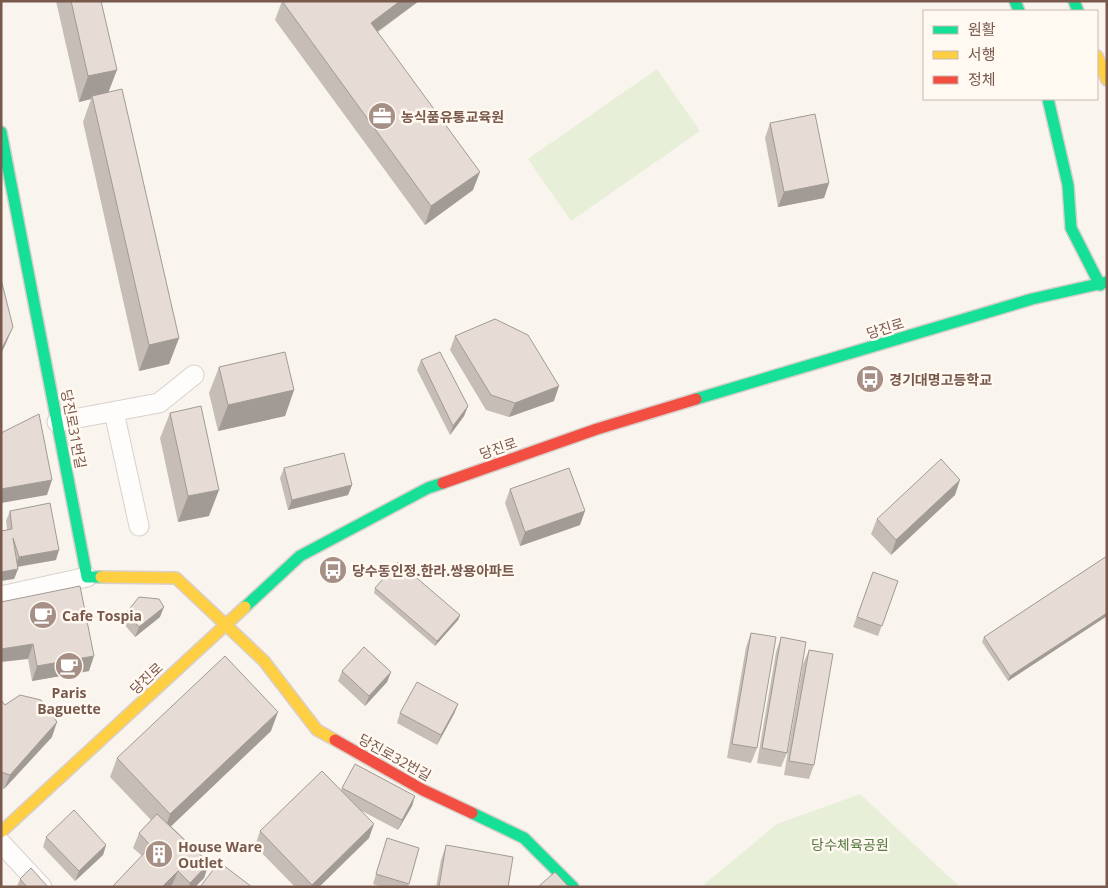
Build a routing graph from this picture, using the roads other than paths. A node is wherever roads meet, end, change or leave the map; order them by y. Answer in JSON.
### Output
{"nodes":[{"id":1,"x":1098,"y":58,"type":"edge"},
{"id":2,"x":1107,"y":80,"type":"edge"},
{"id":3,"x":1048,"y":100,"type":"edge"},
{"id":4,"x":1,"y":132,"type":"edge"},
{"id":5,"x":5,"y":167,"type":"edge"},
{"id":6,"x":1104,"y":287,"type":"edge"},
{"id":7,"x":194,"y":375,"type":"dead end"},
{"id":8,"x":114,"y":412,"type":"junction"},
{"id":9,"x":57,"y":422,"type":"junction"},
{"id":10,"x":139,"y":526,"type":"dead end"},
{"id":11,"x":87,"y":577,"type":"junction"},
{"id":12,"x":1,"y":596,"type":"edge"},
{"id":13,"x":225,"y":626,"type":"junction"},
{"id":14,"x":1,"y":832,"type":"edge"},
{"id":15,"x":1,"y":843,"type":"edge"},
{"id":16,"x":42,"y":887,"type":"edge"},
{"id":17,"x":573,"y":887,"type":"edge"}],
"edges":[{"from":1,"to":2,"type":"main road"},
{"from":3,"to":6,"type":"main road"},
{"from":4,"to":5,"type":"main road","name":"당진로31번길"},
{"from":5,"to":9,"type":"main road","name":"당진로31번길"},
{"from":6,"to":13,"type":"main road","name":"당진로"},
{"from":7,"to":8,"type":"street"},
{"from":8,"to":9,"type":"street"},
{"from":8,"to":10,"type":"street"},
{"from":9,"to":11,"type":"main road","name":"당진로31번길"},
{"from":11,"to":12,"type":"street"},
{"from":11,"to":13,"type":"main road"},
{"from":13,"to":14,"type":"main road","name":"당진로"},
{"from":13,"to":17,"type":"main road","name":"당진로32번길"},
{"from":15,"to":16,"type":"street"}]}
